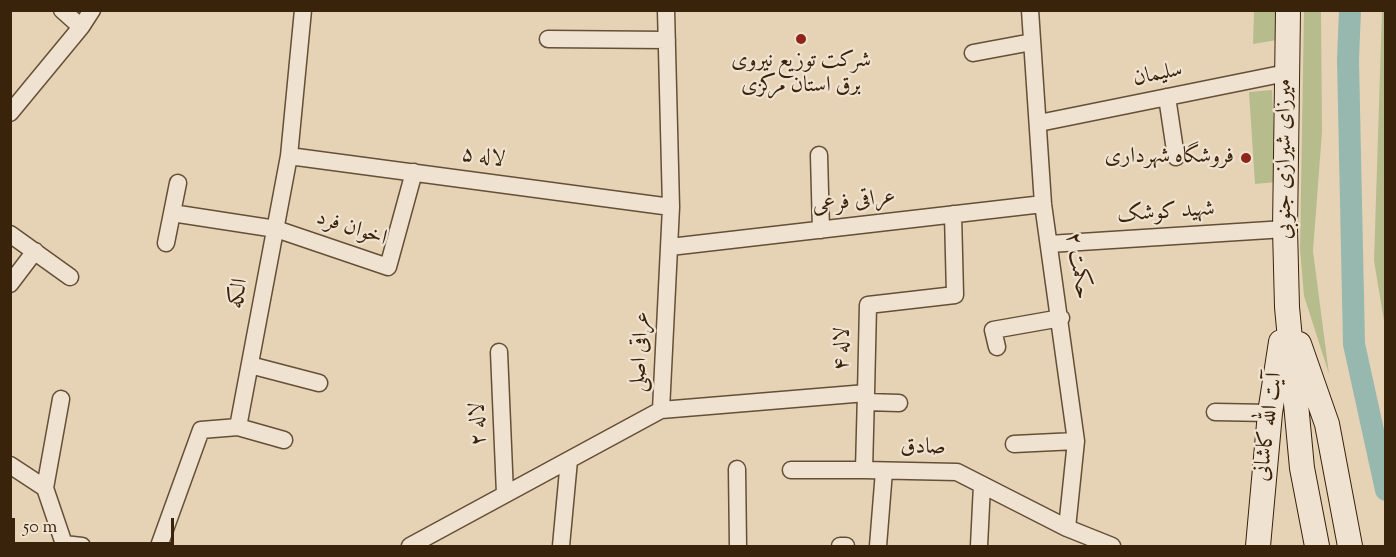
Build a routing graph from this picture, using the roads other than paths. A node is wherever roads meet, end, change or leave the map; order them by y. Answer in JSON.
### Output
{"nodes":[{"id":1,"x":62,"y":10,"type":"edge"},
{"id":2,"x":92,"y":10,"type":"edge"},
{"id":3,"x":303,"y":10,"type":"edge"},
{"id":4,"x":666,"y":10,"type":"edge"},
{"id":5,"x":1030,"y":10,"type":"edge"},
{"id":6,"x":1288,"y":10,"type":"edge"},
{"id":7,"x":81,"y":27,"type":"junction"},
{"id":8,"x":548,"y":39,"type":"dead end"},
{"id":9,"x":667,"y":40,"type":"junction"},
{"id":10,"x":1032,"y":42,"type":"junction"},
{"id":11,"x":973,"y":53,"type":"dead end"},
{"id":12,"x":1286,"y":73,"type":"junction"},
{"id":13,"x":1167,"y":97,"type":"junction"},
{"id":14,"x":10,"y":113,"type":"edge"},
{"id":15,"x":1039,"y":123,"type":"junction"},
{"id":16,"x":819,"y":155,"type":"dead end"},
{"id":17,"x":289,"y":156,"type":"junction"},
{"id":18,"x":1176,"y":157,"type":"dead end"},
{"id":19,"x":414,"y":172,"type":"junction"},
{"id":20,"x":178,"y":183,"type":"dead end"},
{"id":21,"x":1043,"y":204,"type":"junction"},
{"id":22,"x":671,"y":207,"type":"junction"},
{"id":23,"x":172,"y":213,"type":"junction"},
{"id":24,"x":953,"y":214,"type":"junction"},
{"id":25,"x":276,"y":229,"type":"junction"},
{"id":26,"x":1285,"y":229,"type":"junction"},
{"id":27,"x":821,"y":230,"type":"junction"},
{"id":28,"x":10,"y":234,"type":"edge"},
{"id":29,"x":166,"y":243,"type":"dead end"},
{"id":30,"x":1049,"y":244,"type":"junction"},
{"id":31,"x":670,"y":247,"type":"junction"},
{"id":32,"x":35,"y":251,"type":"junction"},
{"id":33,"x":70,"y":277,"type":"dead end"},
{"id":34,"x":10,"y":284,"type":"edge"},
{"id":35,"x":1287,"y":307,"type":"junction"},
{"id":36,"x":1061,"y":318,"type":"junction"},
{"id":37,"x":997,"y":347,"type":"dead end"},
{"id":38,"x":500,"y":352,"type":"dead end"},
{"id":39,"x":250,"y":364,"type":"junction"},
{"id":40,"x":319,"y":383,"type":"dead end"},
{"id":41,"x":866,"y":398,"type":"junction"},
{"id":42,"x":61,"y":399,"type":"dead end"},
{"id":43,"x":899,"y":403,"type":"dead end"},
{"id":44,"x":661,"y":410,"type":"junction"},
{"id":45,"x":1215,"y":412,"type":"dead end"},
{"id":46,"x":1270,"y":413,"type":"junction"},
{"id":47,"x":238,"y":427,"type":"junction"},
{"id":48,"x":284,"y":440,"type":"dead end"},
{"id":49,"x":1076,"y":441,"type":"junction"},
{"id":50,"x":1014,"y":444,"type":"dead end"},
{"id":51,"x":569,"y":460,"type":"junction"},
{"id":52,"x":10,"y":465,"type":"edge"},
{"id":53,"x":737,"y":468,"type":"dead end"},
{"id":54,"x":790,"y":470,"type":"dead end"},
{"id":55,"x":864,"y":470,"type":"junction"},
{"id":56,"x":884,"y":471,"type":"junction"},
{"id":57,"x":982,"y":485,"type":"junction"},
{"id":58,"x":45,"y":488,"type":"junction"},
{"id":59,"x":505,"y":494,"type":"junction"},
{"id":60,"x":1067,"y":528,"type":"junction"},
{"id":61,"x":82,"y":546,"type":"edge"},
{"id":62,"x":159,"y":546,"type":"edge"},
{"id":63,"x":410,"y":546,"type":"edge"},
{"id":64,"x":561,"y":546,"type":"edge"},
{"id":65,"x":738,"y":546,"type":"edge"},
{"id":66,"x":840,"y":546,"type":"edge"},
{"id":67,"x":846,"y":546,"type":"edge"},
{"id":68,"x":878,"y":546,"type":"edge"},
{"id":69,"x":979,"y":546,"type":"edge"},
{"id":70,"x":1112,"y":546,"type":"edge"},
{"id":71,"x":1258,"y":546,"type":"edge"},
{"id":72,"x":1317,"y":546,"type":"edge"},
{"id":73,"x":1350,"y":546,"type":"edge"}],
"edges":[{"from":1,"to":7,"type":"street"},
{"from":2,"to":7,"type":"street"},
{"from":3,"to":17,"type":"street","name":"الکه"},
{"from":4,"to":9,"type":"street","name":"عراقی اصلی"},
{"from":5,"to":10,"type":"street","name":"حکمت ۲"},
{"from":6,"to":12,"type":"main road","name":"میرزای شیرازی جنوبی"},
{"from":7,"to":14,"type":"street"},
{"from":8,"to":9,"type":"street"},
{"from":9,"to":22,"type":"street","name":"عراقی اصلی"},
{"from":10,"to":11,"type":"street"},
{"from":10,"to":15,"type":"street","name":"حکمت ۲"},
{"from":12,"to":13,"type":"street","name":"سلیمان"},
{"from":12,"to":26,"type":"main road","name":"میرزای شیرازی جنوبی"},
{"from":13,"to":15,"type":"street","name":"سلیمان"},
{"from":13,"to":18,"type":"street"},
{"from":15,"to":21,"type":"street","name":"حکمت ۲"},
{"from":16,"to":27,"type":"street"},
{"from":17,"to":19,"type":"street","name":"لاله ۵"},
{"from":17,"to":25,"type":"street","name":"الکه"},
{"from":19,"to":22,"type":"street","name":"لاله ۵"},
{"from":19,"to":25,"type":"street","name":"اخوان فرد"},
{"from":20,"to":23,"type":"street"},
{"from":21,"to":24,"type":"street","name":"عراقی فرعی"},
{"from":21,"to":30,"type":"street","name":"حکمت ۲"},
{"from":22,"to":31,"type":"street","name":"عراقی اصلی"},
{"from":23,"to":25,"type":"street"},
{"from":23,"to":29,"type":"street"},
{"from":24,"to":27,"type":"street","name":"عراقی فرعی"},
{"from":24,"to":41,"type":"street","name":"لاله ۴"},
{"from":25,"to":39,"type":"street","name":"الکه"},
{"from":26,"to":30,"type":"street","name":"شهید کوشک"},
{"from":26,"to":35,"type":"main road","name":"میرزای شیرازی جنوبی"},
{"from":27,"to":31,"type":"street","name":"عراقی فرعی"},
{"from":28,"to":32,"type":"street"},
{"from":30,"to":36,"type":"street","name":"حکمت ۲"},
{"from":31,"to":44,"type":"street","name":"عراقی اصلی"},
{"from":32,"to":33,"type":"street"},
{"from":32,"to":34,"type":"street"},
{"from":35,"to":46,"type":"main road","name":"آیت الله کاشانی"},
{"from":35,"to":72,"type":"main road","name":"میرزای شیرازی جنوبی"},
{"from":35,"to":73,"type":"main road","name":"میرزای شیرازی جنوبی"},
{"from":36,"to":37,"type":"street"},
{"from":36,"to":49,"type":"street","name":"حکمت ۲"},
{"from":38,"to":59,"type":"street","name":"لاله ۲"},
{"from":39,"to":40,"type":"street"},
{"from":39,"to":47,"type":"street","name":"الکه"},
{"from":41,"to":43,"type":"street"},
{"from":41,"to":44,"type":"street","name":"لاله ۴"},
{"from":41,"to":55,"type":"street"},
{"from":42,"to":58,"type":"street"},
{"from":44,"to":51,"type":"street","name":"عراقی اصلی"},
{"from":45,"to":46,"type":"street"},
{"from":46,"to":71,"type":"main road","name":"آیت الله کاشانی"},
{"from":47,"to":48,"type":"street"},
{"from":47,"to":62,"type":"street"},
{"from":49,"to":50,"type":"street"},
{"from":49,"to":60,"type":"street","name":"حکمت ۲"},
{"from":51,"to":59,"type":"street","name":"عراقی اصلی"},
{"from":51,"to":64,"type":"street"},
{"from":52,"to":58,"type":"street"},
{"from":53,"to":65,"type":"street"},
{"from":54,"to":55,"type":"street","name":"صادق"},
{"from":55,"to":56,"type":"street","name":"صادق"},
{"from":56,"to":57,"type":"street","name":"صادق"},
{"from":56,"to":68,"type":"street"},
{"from":57,"to":60,"type":"street","name":"صادق"},
{"from":57,"to":69,"type":"street"},
{"from":58,"to":61,"type":"street"},
{"from":59,"to":63,"type":"street","name":"عراقی اصلی"},
{"from":60,"to":70,"type":"street","name":"صادق"},
{"from":66,"to":67,"type":"street"}]}
